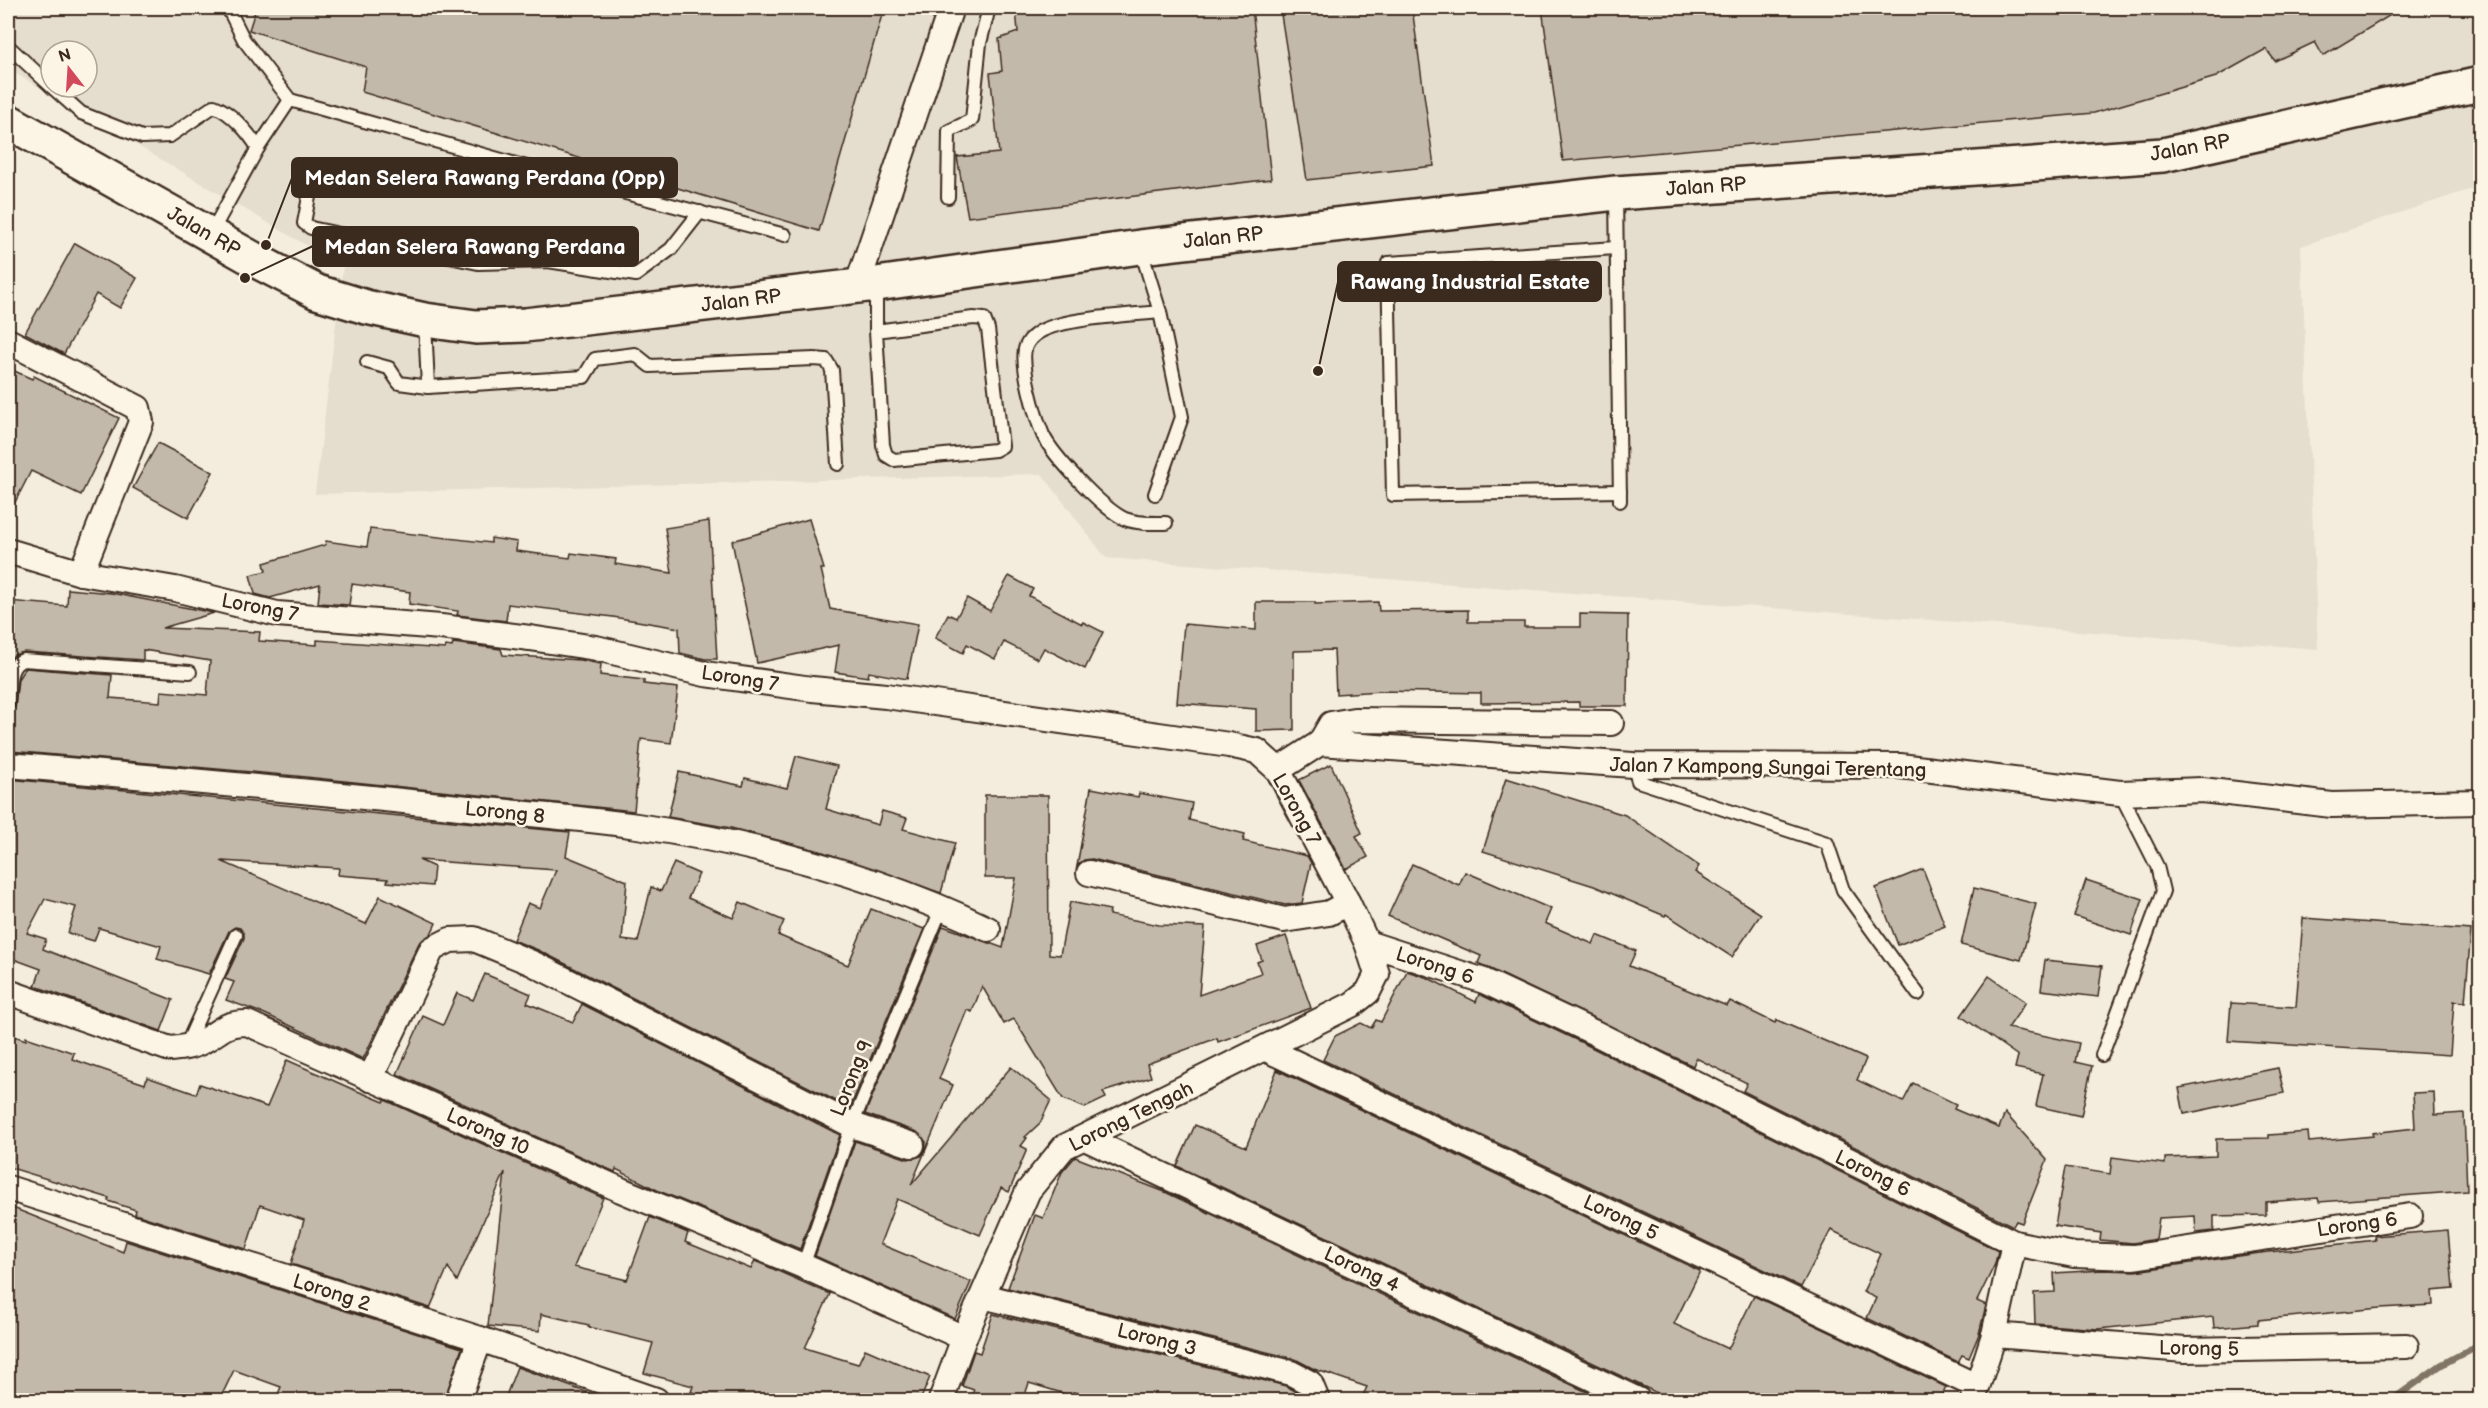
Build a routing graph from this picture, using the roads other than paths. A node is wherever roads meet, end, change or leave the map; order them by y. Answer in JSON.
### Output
{"nodes":[{"id":1,"x":228,"y":8,"type":"edge"},
{"id":2,"x":951,"y":8,"type":"edge"},
{"id":3,"x":989,"y":8,"type":"edge"},
{"id":4,"x":8,"y":46,"type":"edge"},
{"id":5,"x":39,"y":74,"type":"edge"},
{"id":6,"x":2481,"y":84,"type":"edge"},
{"id":7,"x":66,"y":99,"type":"edge"},
{"id":8,"x":290,"y":100,"type":"junction"},
{"id":9,"x":8,"y":121,"type":"edge"},
{"id":10,"x":258,"y":148,"type":"junction"},
{"id":11,"x":312,"y":181,"type":"dead end"},
{"id":12,"x":1616,"y":193,"type":"junction"},
{"id":13,"x":948,"y":197,"type":"dead end"},
{"id":14,"x":700,"y":212,"type":"junction"},
{"id":15,"x":210,"y":235,"type":"junction"},
{"id":16,"x":784,"y":235,"type":"dead end"},
{"id":17,"x":1140,"y":247,"type":"junction"},
{"id":18,"x":1616,"y":248,"type":"junction"},
{"id":19,"x":866,"y":285,"type":"junction"},
{"id":20,"x":1160,"y":312,"type":"junction"},
{"id":21,"x":424,"y":320,"type":"junction"},
{"id":22,"x":876,"y":332,"type":"junction"},
{"id":23,"x":8,"y":341,"type":"edge"},
{"id":24,"x":367,"y":362,"type":"dead end"},
{"id":25,"x":428,"y":387,"type":"junction"},
{"id":26,"x":838,"y":464,"type":"dead end"},
{"id":27,"x":1155,"y":494,"type":"dead end"},
{"id":28,"x":1166,"y":523,"type":"dead end"},
{"id":29,"x":8,"y":551,"type":"edge"},
{"id":30,"x":81,"y":573,"type":"junction"},
{"id":31,"x":190,"y":672,"type":"dead end"},
{"id":32,"x":8,"y":703,"type":"edge"},
{"id":33,"x":1611,"y":723,"type":"dead end"},
{"id":34,"x":1320,"y":743,"type":"junction"},
{"id":35,"x":8,"y":765,"type":"edge"},
{"id":36,"x":1634,"y":765,"type":"junction"},
{"id":37,"x":1278,"y":770,"type":"junction"},
{"id":38,"x":2120,"y":793,"type":"junction"},
{"id":39,"x":2481,"y":802,"type":"edge"},
{"id":40,"x":1089,"y":873,"type":"dead end"},
{"id":41,"x":1348,"y":903,"type":"junction"},
{"id":42,"x":942,"y":907,"type":"junction"},
{"id":43,"x":988,"y":929,"type":"dead end"},
{"id":44,"x":236,"y":935,"type":"dead end"},
{"id":45,"x":1367,"y":943,"type":"junction"},
{"id":46,"x":8,"y":992,"type":"edge"},
{"id":47,"x":1918,"y":994,"type":"dead end"},
{"id":48,"x":186,"y":1047,"type":"junction"},
{"id":49,"x":1266,"y":1049,"type":"junction"},
{"id":50,"x":2102,"y":1055,"type":"dead end"},
{"id":51,"x":370,"y":1079,"type":"junction"},
{"id":52,"x":852,"y":1125,"type":"junction"},
{"id":53,"x":1085,"y":1138,"type":"junction"},
{"id":54,"x":912,"y":1144,"type":"dead end"},
{"id":55,"x":8,"y":1188,"type":"edge"},
{"id":56,"x":2410,"y":1216,"type":"dead end"},
{"id":57,"x":2014,"y":1243,"type":"junction"},
{"id":58,"x":803,"y":1266,"type":"junction"},
{"id":59,"x":983,"y":1296,"type":"junction"},
{"id":60,"x":1994,"y":1335,"type":"junction"},
{"id":61,"x":964,"y":1338,"type":"junction"},
{"id":62,"x":480,"y":1339,"type":"junction"},
{"id":63,"x":2406,"y":1346,"type":"dead end"},
{"id":64,"x":1975,"y":1393,"type":"edge"},
{"id":65,"x":458,"y":1401,"type":"edge"},
{"id":66,"x":656,"y":1401,"type":"edge"},
{"id":67,"x":941,"y":1401,"type":"edge"},
{"id":68,"x":1317,"y":1401,"type":"edge"},
{"id":69,"x":1638,"y":1401,"type":"edge"}],
"edges":[{"from":1,"to":8,"type":"lane"},
{"from":2,"to":19,"type":"street"},
{"from":3,"to":13,"type":"lane"},
{"from":4,"to":5,"type":"lane"},
{"from":6,"to":12,"type":"street","name":"Jalan RP"},
{"from":7,"to":10,"type":"lane"},
{"from":8,"to":10,"type":"lane"},
{"from":8,"to":14,"type":"lane"},
{"from":9,"to":15,"type":"street","name":"Jalan RP"},
{"from":10,"to":15,"type":"lane"},
{"from":11,"to":14,"type":"lane"},
{"from":12,"to":17,"type":"street","name":"Jalan RP"},
{"from":12,"to":18,"type":"lane"},
{"from":14,"to":16,"type":"lane"},
{"from":15,"to":21,"type":"street","name":"Jalan RP"},
{"from":17,"to":19,"type":"street","name":"Jalan RP"},
{"from":17,"to":20,"type":"lane"},
{"from":18,"to":18,"type":"lane"},
{"from":19,"to":21,"type":"street","name":"Jalan RP"},
{"from":19,"to":22,"type":"lane"},
{"from":20,"to":27,"type":"lane"},
{"from":20,"to":28,"type":"lane"},
{"from":21,"to":25,"type":"lane"},
{"from":22,"to":22,"type":"lane"},
{"from":23,"to":30,"type":"street"},
{"from":24,"to":25,"type":"lane"},
{"from":25,"to":26,"type":"lane"},
{"from":29,"to":30,"type":"street","name":"Lorong 7"},
{"from":30,"to":37,"type":"street","name":"Lorong 7"},
{"from":31,"to":32,"type":"lane"},
{"from":33,"to":34,"type":"street"},
{"from":34,"to":36,"type":"street","name":"Jalan 7 Kampong Sungai Terentang"},
{"from":34,"to":37,"type":"street"},
{"from":35,"to":42,"type":"street","name":"Lorong 8"},
{"from":36,"to":38,"type":"street","name":"Jalan 7 Kampong Sungai Terentang"},
{"from":36,"to":47,"type":"lane"},
{"from":37,"to":41,"type":"street","name":"Lorong 7"},
{"from":38,"to":39,"type":"street","name":"Jalan 7 Kampong Sungai Terentang"},
{"from":38,"to":50,"type":"lane"},
{"from":40,"to":41,"type":"street"},
{"from":41,"to":45,"type":"street","name":"Lorong 7"},
{"from":42,"to":43,"type":"street","name":"Lorong 8"},
{"from":42,"to":52,"type":"lane","name":"Lorong 9"},
{"from":44,"to":48,"type":"lane"},
{"from":45,"to":49,"type":"street","name":"Lorong Tengah"},
{"from":45,"to":57,"type":"street","name":"Lorong 6"},
{"from":46,"to":48,"type":"street"},
{"from":48,"to":51,"type":"street","name":"Lorong 10"},
{"from":49,"to":53,"type":"street","name":"Lorong Tengah"},
{"from":49,"to":64,"type":"street","name":"Lorong 5"},
{"from":51,"to":52,"type":"street"},
{"from":51,"to":58,"type":"street","name":"Lorong 10"},
{"from":52,"to":54,"type":"street"},
{"from":52,"to":58,"type":"lane","name":"Lorong 9"},
{"from":53,"to":59,"type":"street","name":"Lorong Tengah"},
{"from":53,"to":69,"type":"street","name":"Lorong 4"},
{"from":55,"to":62,"type":"street","name":"Lorong 2"},
{"from":56,"to":57,"type":"street","name":"Lorong 6"},
{"from":57,"to":60,"type":"street"},
{"from":58,"to":61,"type":"street","name":"Lorong 10"},
{"from":59,"to":61,"type":"street","name":"Lorong Tengah"},
{"from":59,"to":68,"type":"street","name":"Lorong 3"},
{"from":60,"to":63,"type":"street","name":"Lorong 5"},
{"from":60,"to":64,"type":"street"},
{"from":61,"to":67,"type":"street","name":"Lorong Tengah"},
{"from":62,"to":65,"type":"street"},
{"from":62,"to":66,"type":"street","name":"Lorong 2"}]}
